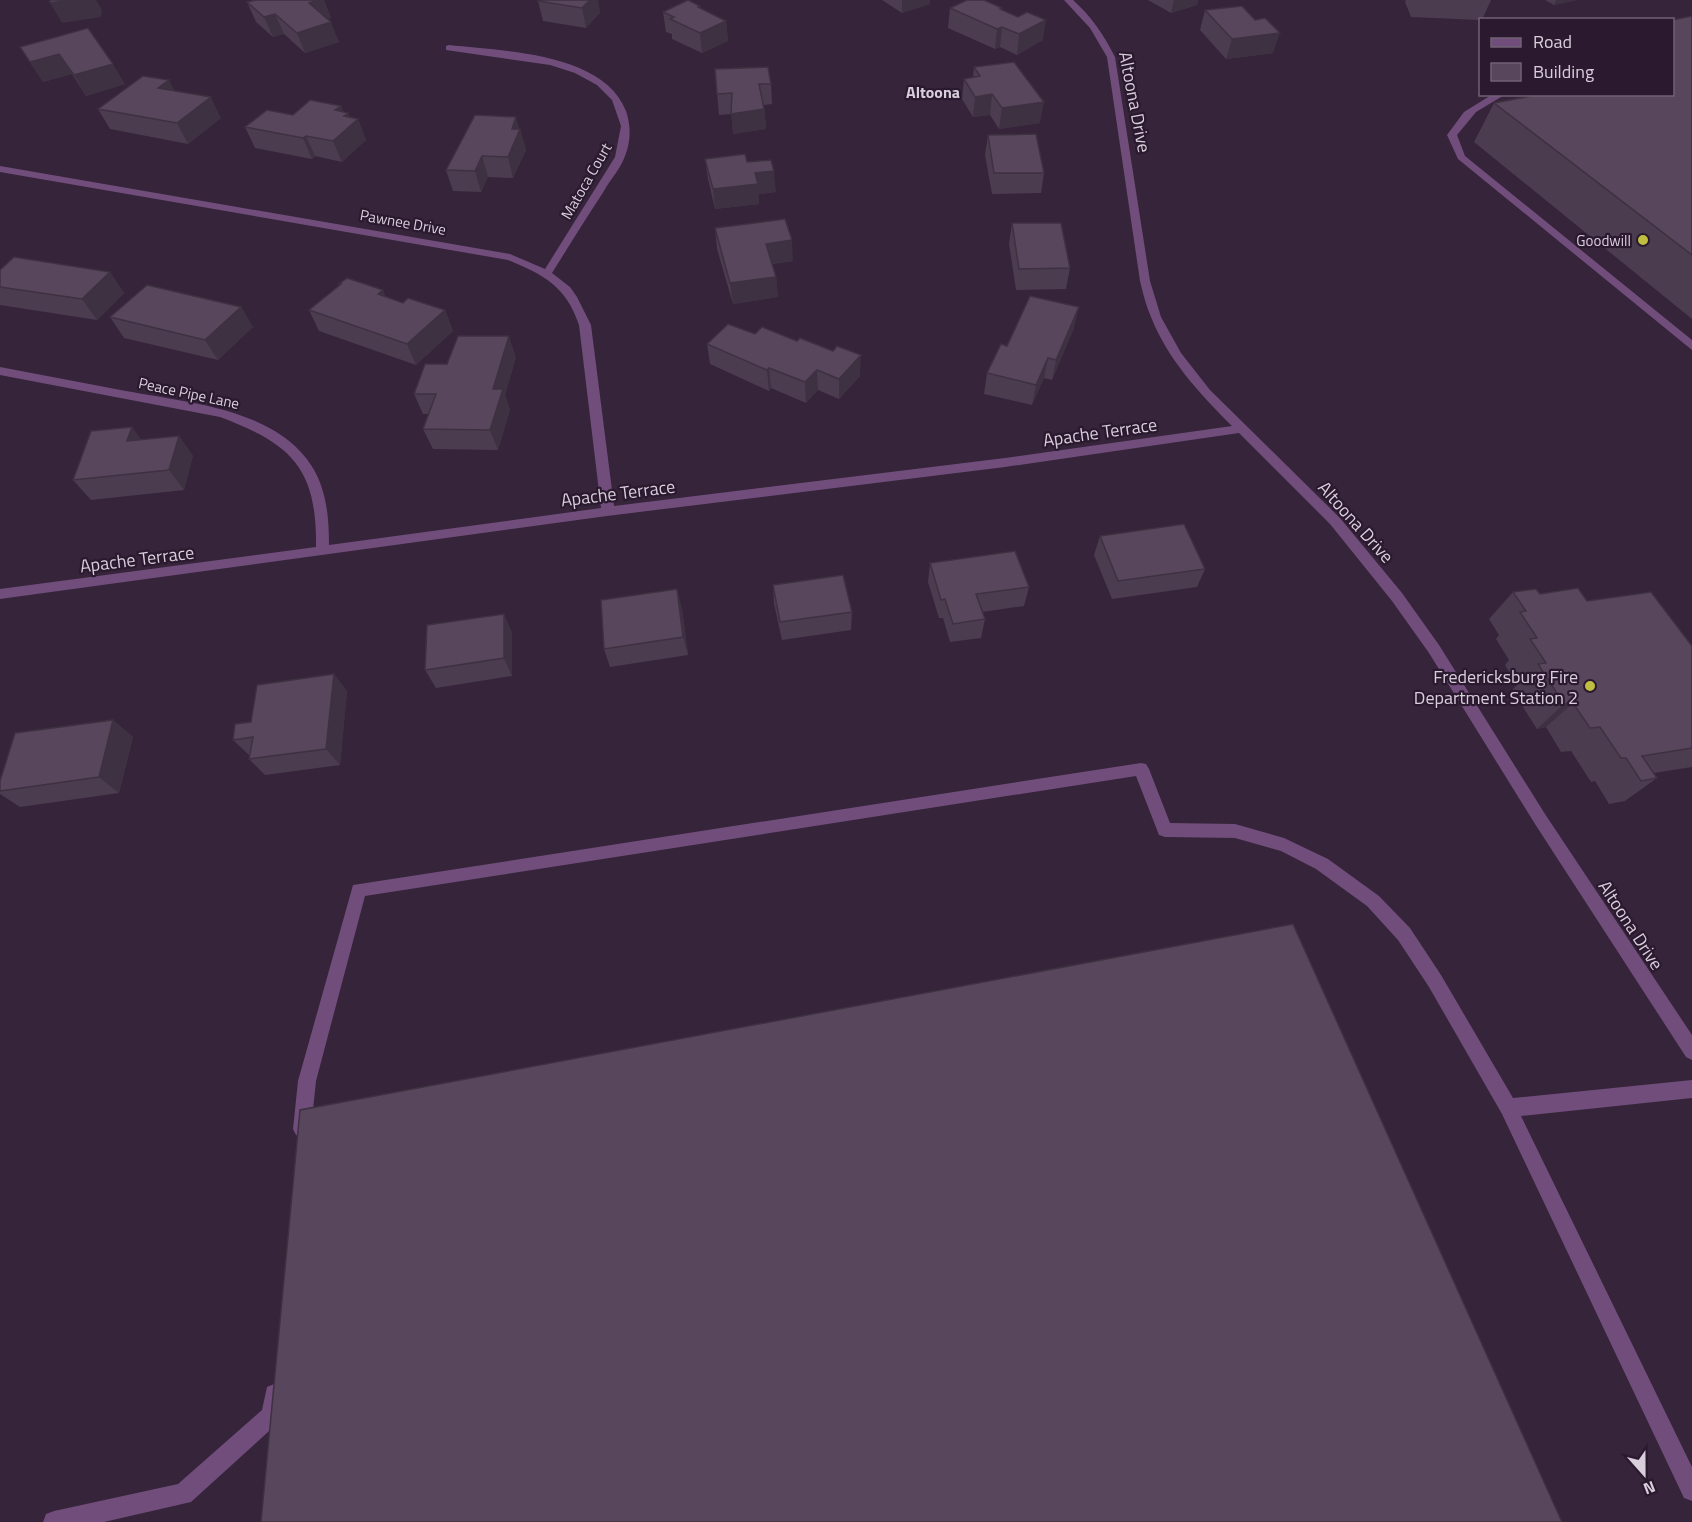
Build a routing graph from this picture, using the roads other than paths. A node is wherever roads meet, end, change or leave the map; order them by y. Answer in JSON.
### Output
{"nodes":[{"id":1,"x":1068,"y":0,"type":"edge"},
{"id":2,"x":449,"y":48,"type":"dead end"},
{"id":3,"x":1497,"y":96,"type":"edge"},
{"id":4,"x":0,"y":169,"type":"edge"},
{"id":5,"x":547,"y":273,"type":"junction"},
{"id":6,"x":1692,"y":346,"type":"edge"},
{"id":7,"x":0,"y":371,"type":"edge"},
{"id":8,"x":1241,"y":429,"type":"junction"},
{"id":9,"x":608,"y":512,"type":"junction"},
{"id":10,"x":322,"y":551,"type":"junction"},
{"id":11,"x":0,"y":594,"type":"edge"},
{"id":12,"x":1692,"y":1051,"type":"edge"},
{"id":13,"x":1692,"y":1089,"type":"edge"},
{"id":14,"x":1508,"y":1108,"type":"junction"},
{"id":15,"x":301,"y":1141,"type":"edge"},
{"id":16,"x":276,"y":1379,"type":"edge"},
{"id":17,"x":1692,"y":1490,"type":"edge"},
{"id":18,"x":54,"y":1522,"type":"edge"}],
"edges":[{"from":1,"to":8,"type":"street","name":"Altoona Drive"},
{"from":2,"to":5,"type":"street","name":"Matoca Court"},
{"from":3,"to":6,"type":"street"},
{"from":4,"to":5,"type":"street","name":"Pawnee Drive"},
{"from":5,"to":9,"type":"street","name":"Pawnee Drive"},
{"from":7,"to":10,"type":"street","name":"Peace Pipe Lane"},
{"from":8,"to":9,"type":"street","name":"Apache Terrace"},
{"from":8,"to":12,"type":"street","name":"Altoona Drive"},
{"from":9,"to":10,"type":"street","name":"Apache Terrace"},
{"from":10,"to":11,"type":"street","name":"Apache Terrace"},
{"from":13,"to":14,"type":"street"},
{"from":14,"to":15,"type":"street"},
{"from":14,"to":17,"type":"street"},
{"from":16,"to":18,"type":"street"}]}
